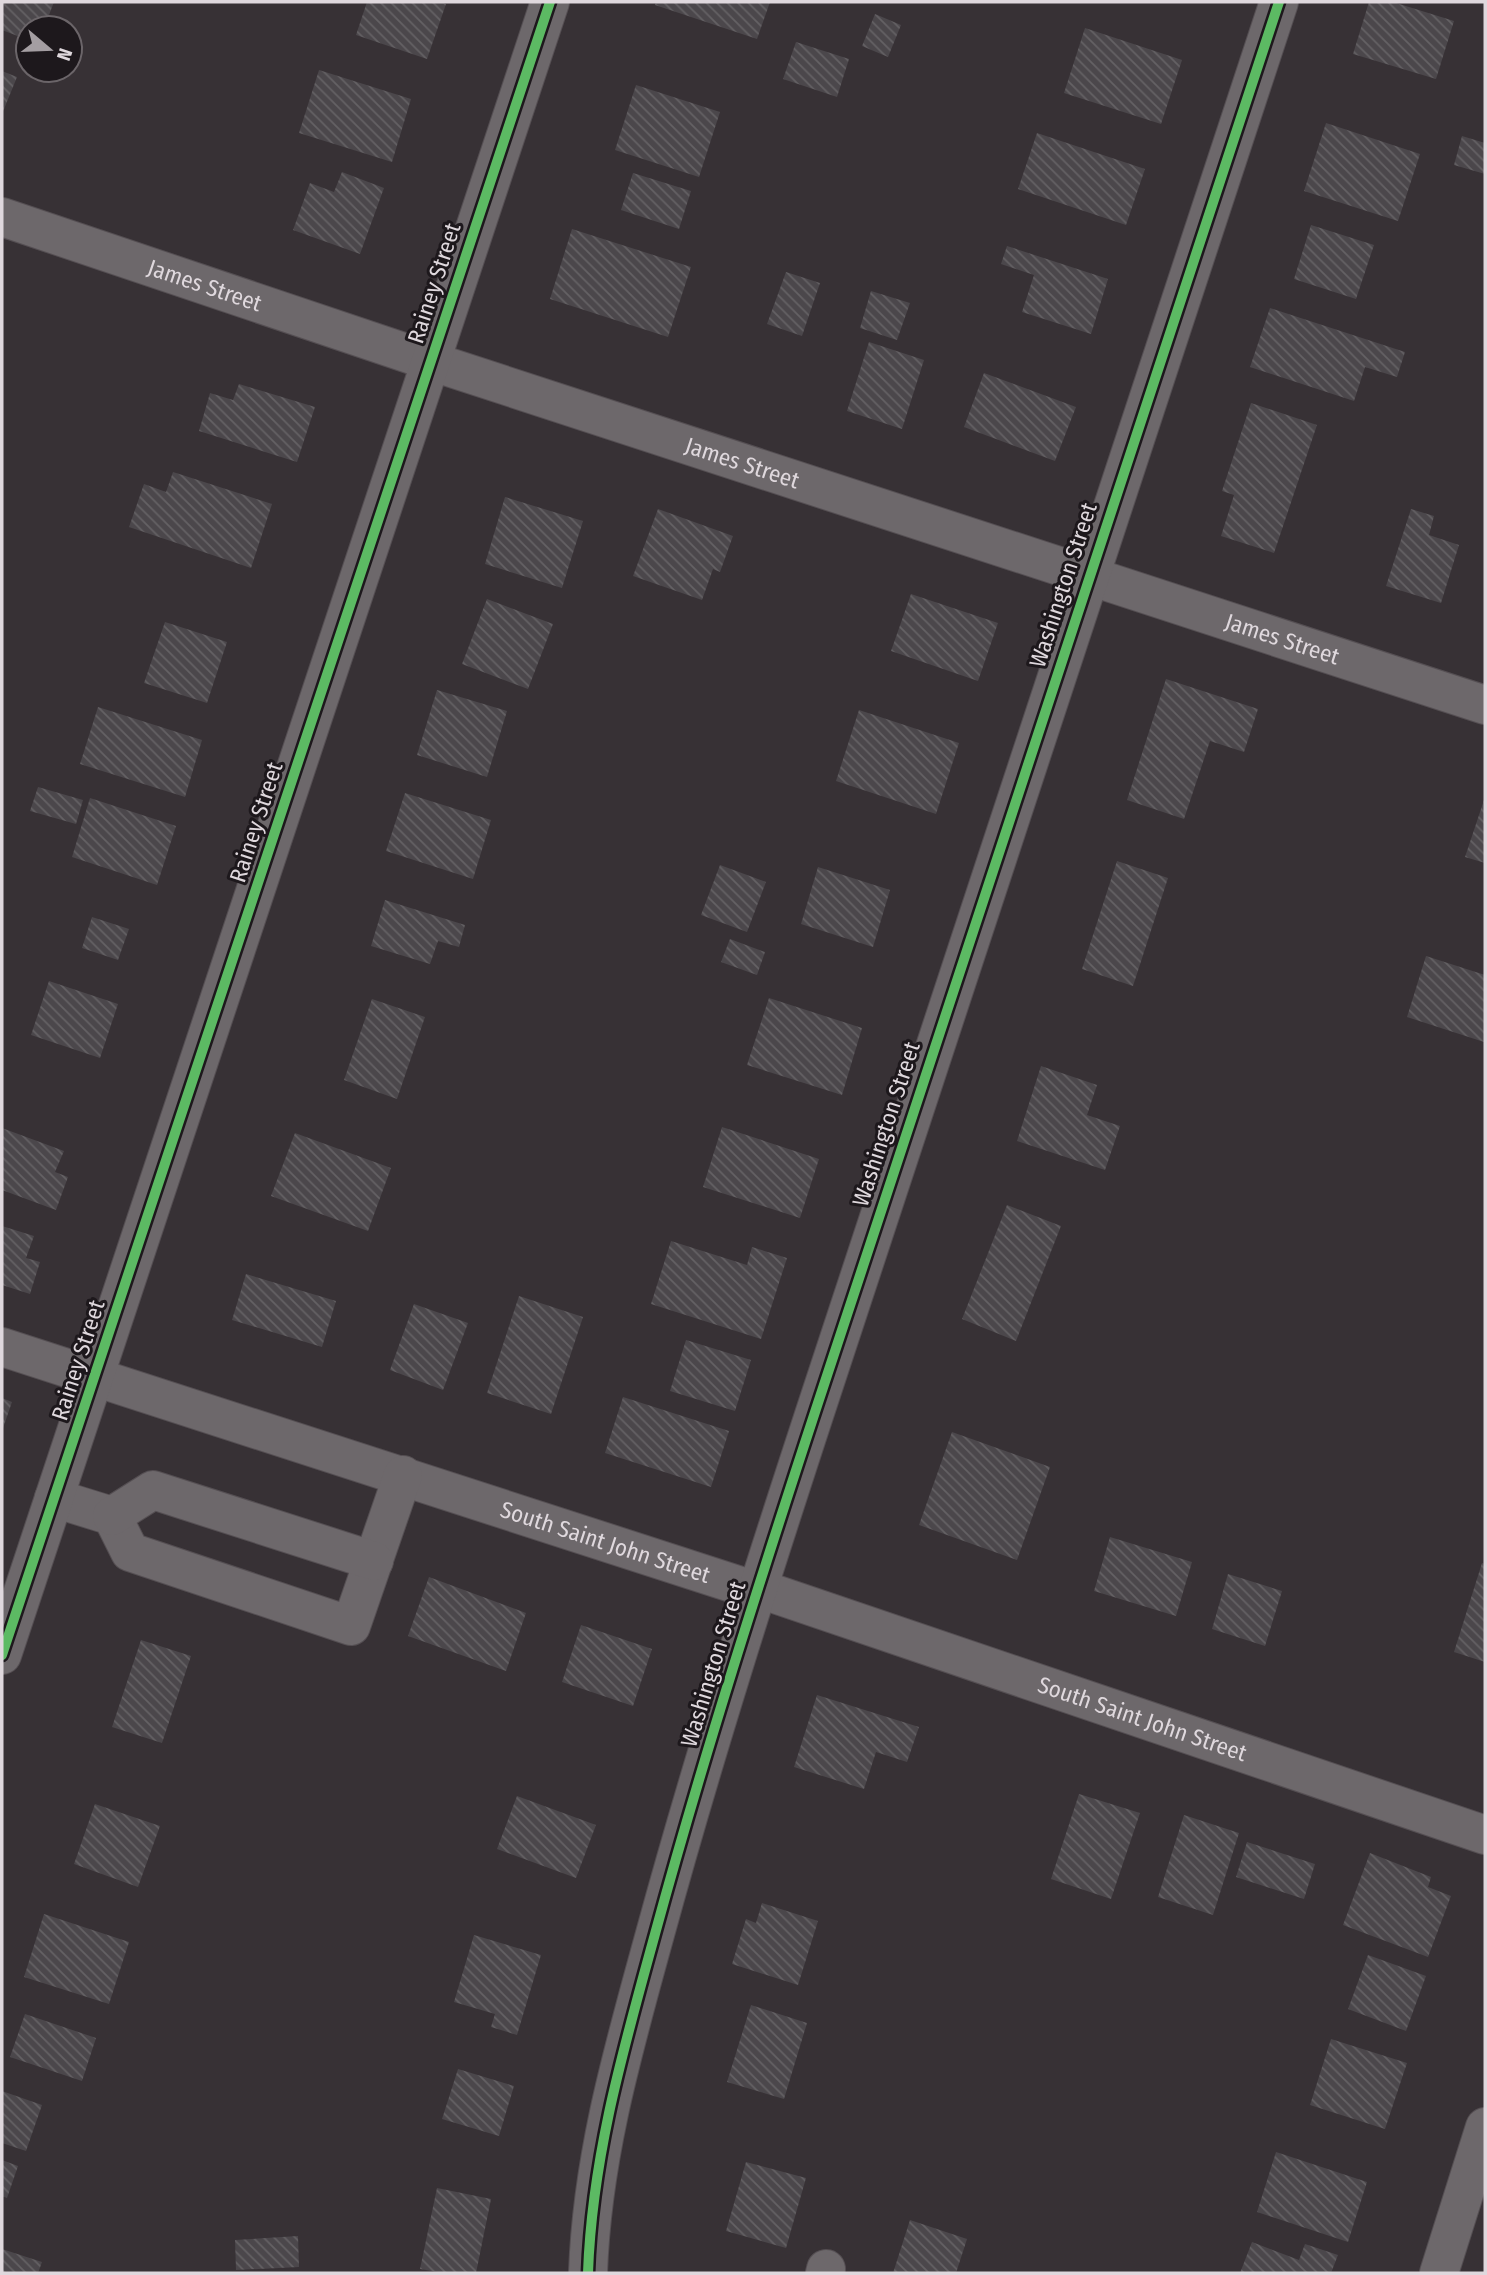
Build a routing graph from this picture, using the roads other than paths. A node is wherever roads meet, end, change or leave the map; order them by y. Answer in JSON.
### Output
{"nodes":[{"id":1,"x":550,"y":2,"type":"edge"},
{"id":2,"x":1279,"y":2,"type":"edge"},
{"id":3,"x":2,"y":217,"type":"edge"},
{"id":4,"x":430,"y":361,"type":"junction"},
{"id":5,"x":1088,"y":574,"type":"junction"},
{"id":6,"x":1485,"y":705,"type":"edge"},
{"id":7,"x":2,"y":1347,"type":"edge"},
{"id":8,"x":95,"y":1378,"type":"junction"},
{"id":9,"x":402,"y":1475,"type":"junction"},
{"id":10,"x":54,"y":1498,"type":"junction"},
{"id":11,"x":112,"y":1516,"type":"junction"},
{"id":12,"x":374,"y":1561,"type":"junction"},
{"id":13,"x":757,"y":1588,"type":"junction"},
{"id":14,"x":2,"y":1655,"type":"edge"},
{"id":15,"x":1485,"y":1835,"type":"edge"},
{"id":16,"x":1485,"y":2127,"type":"edge"},
{"id":17,"x":588,"y":2273,"type":"edge"},
{"id":18,"x":1439,"y":2273,"type":"edge"}],
"edges":[{"from":1,"to":4,"type":"street","name":"Rainey Street"},
{"from":2,"to":5,"type":"street","name":"Washington Street"},
{"from":3,"to":4,"type":"street","name":"James Street"},
{"from":4,"to":5,"type":"street","name":"James Street"},
{"from":4,"to":8,"type":"street","name":"Rainey Street"},
{"from":5,"to":6,"type":"street","name":"James Street"},
{"from":5,"to":13,"type":"street","name":"Washington Street"},
{"from":7,"to":8,"type":"street","name":"South Saint John Street"},
{"from":8,"to":9,"type":"street","name":"South Saint John Street"},
{"from":8,"to":10,"type":"street","name":"Rainey Street"},
{"from":9,"to":12,"type":"street"},
{"from":9,"to":13,"type":"street","name":"South Saint John Street"},
{"from":10,"to":11,"type":"street"},
{"from":10,"to":14,"type":"street","name":"Rainey Street"},
{"from":11,"to":12,"type":"street"},
{"from":11,"to":12,"type":"street"},
{"from":13,"to":15,"type":"street","name":"South Saint John Street"},
{"from":13,"to":17,"type":"street","name":"Washington Street"},
{"from":16,"to":18,"type":"street"}]}
